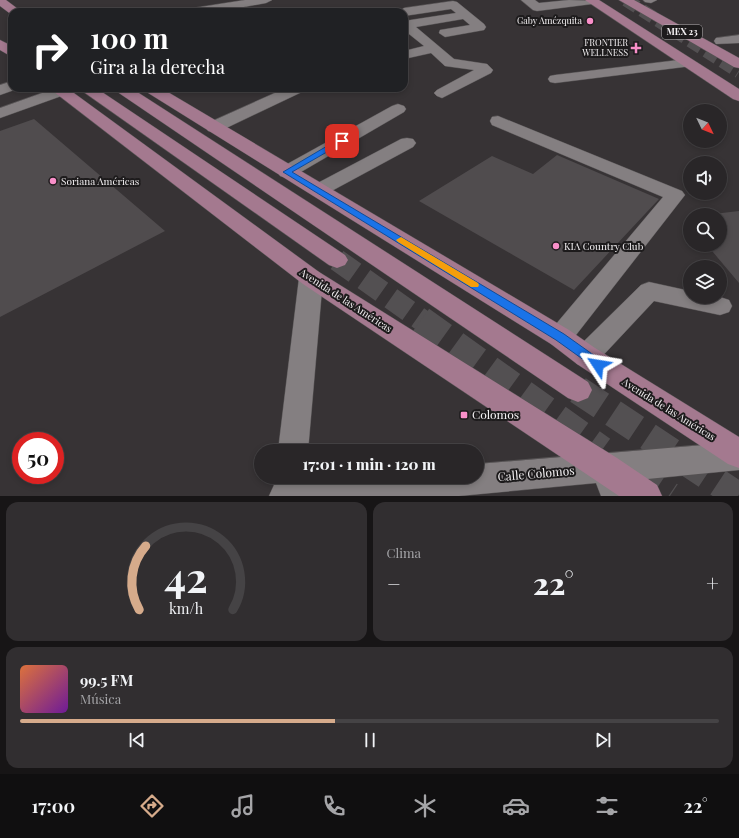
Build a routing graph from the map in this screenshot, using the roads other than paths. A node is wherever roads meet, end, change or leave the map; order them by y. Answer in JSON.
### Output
{"nodes":[{"id":1,"x":217,"y":0,"type":"edge"},
{"id":2,"x":266,"y":0,"type":"edge"},
{"id":3,"x":527,"y":0,"type":"edge"},
{"id":4,"x":594,"y":0,"type":"edge"},
{"id":5,"x":625,"y":0,"type":"edge"},
{"id":6,"x":649,"y":0,"type":"edge"},
{"id":7,"x":0,"y":1,"type":"edge"},
{"id":8,"x":231,"y":6,"type":"junction"},
{"id":9,"x":10,"y":8,"type":"edge"},
{"id":10,"x":219,"y":8,"type":"edge"},
{"id":11,"x":408,"y":11,"type":"edge"},
{"id":12,"x":466,"y":15,"type":"junction"},
{"id":13,"x":408,"y":25,"type":"edge"},
{"id":14,"x":408,"y":27,"type":"edge"},
{"id":15,"x":421,"y":38,"type":"junction"},
{"id":16,"x":739,"y":39,"type":"edge"},
{"id":17,"x":721,"y":41,"type":"junction"},
{"id":18,"x":434,"y":48,"type":"junction"},
{"id":19,"x":739,"y":51,"type":"edge"},
{"id":20,"x":408,"y":54,"type":"edge"},
{"id":21,"x":688,"y":64,"type":"junction"},
{"id":22,"x":739,"y":64,"type":"edge"},
{"id":23,"x":555,"y":79,"type":"dead end"},
{"id":24,"x":55,"y":92,"type":"edge"},
{"id":25,"x":63,"y":92,"type":"edge"},
{"id":26,"x":92,"y":92,"type":"edge"},
{"id":27,"x":127,"y":92,"type":"edge"},
{"id":28,"x":157,"y":92,"type":"edge"},
{"id":29,"x":290,"y":92,"type":"edge"},
{"id":30,"x":442,"y":93,"type":"dead end"},
{"id":31,"x":739,"y":96,"type":"edge"},
{"id":32,"x":398,"y":110,"type":"dead end"},
{"id":33,"x":0,"y":113,"type":"edge"},
{"id":34,"x":498,"y":121,"type":"dead end"},
{"id":35,"x":214,"y":127,"type":"junction"},
{"id":36,"x":407,"y":143,"type":"dead end"},
{"id":37,"x":287,"y":172,"type":"junction"},
{"id":38,"x":319,"y":190,"type":"junction"},
{"id":39,"x":337,"y":260,"type":"tunnel mouth"},
{"id":40,"x":311,"y":278,"type":"junction"},
{"id":41,"x":720,"y":306,"type":"dead end"},
{"id":42,"x":560,"y":337,"type":"junction"},
{"id":43,"x":586,"y":356,"type":"junction"},
{"id":44,"x":578,"y":390,"type":"tunnel mouth"},
{"id":45,"x":294,"y":444,"type":"edge"},
{"id":46,"x":739,"y":455,"type":"edge"},
{"id":47,"x":612,"y":482,"type":"edge"},
{"id":48,"x":289,"y":484,"type":"edge"},
{"id":49,"x":285,"y":496,"type":"edge"},
{"id":50,"x":288,"y":496,"type":"edge"},
{"id":51,"x":646,"y":496,"type":"edge"}],
"edges":[{"from":1,"to":8,"type":"street"},
{"from":2,"to":8,"type":"street"},
{"from":3,"to":4,"type":"street"},
{"from":4,"to":21,"type":"main road"},
{"from":5,"to":22,"type":"main road","number":"MEX 23"},
{"from":6,"to":17,"type":"main road"},
{"from":7,"to":9,"type":"main road"},
{"from":8,"to":10,"type":"street"},
{"from":11,"to":12,"type":"street"},
{"from":12,"to":13,"type":"street"},
{"from":12,"to":15,"type":"street"},
{"from":14,"to":15,"type":"street"},
{"from":15,"to":18,"type":"street"},
{"from":16,"to":17,"type":"street"},
{"from":17,"to":19,"type":"main road"},
{"from":18,"to":20,"type":"street"},
{"from":18,"to":30,"type":"street"},
{"from":21,"to":23,"type":"street"},
{"from":21,"to":31,"type":"main road"},
{"from":24,"to":33,"type":"street"},
{"from":25,"to":40,"type":"main road","name":"Avenida de las Américas"},
{"from":26,"to":39,"type":"main road"},
{"from":27,"to":44,"type":"main road"},
{"from":28,"to":35,"type":"main road","name":"Avenida de las Américas"},
{"from":29,"to":35,"type":"street"},
{"from":32,"to":37,"type":"street"},
{"from":34,"to":42,"type":"street"},
{"from":35,"to":37,"type":"main road","name":"Avenida de las Américas"},
{"from":36,"to":38,"type":"street"},
{"from":37,"to":38,"type":"main road","name":"Avenida de las Américas"},
{"from":38,"to":42,"type":"main road","name":"Avenida de las Américas"},
{"from":40,"to":45,"type":"street"},
{"from":40,"to":47,"type":"main road","name":"Avenida de las Américas"},
{"from":41,"to":43,"type":"street"},
{"from":42,"to":43,"type":"main road","name":"Avenida de las Américas"},
{"from":43,"to":46,"type":"main road","name":"Avenida de las Américas"},
{"from":46,"to":47,"type":"street","name":"Calle Colomos"},
{"from":47,"to":50,"type":"street","name":"Calle Colomos"},
{"from":47,"to":51,"type":"main road","name":"Avenida de las Américas"},
{"from":48,"to":50,"type":"street"},
{"from":49,"to":50,"type":"street","name":"Calle Colomos"}]}
